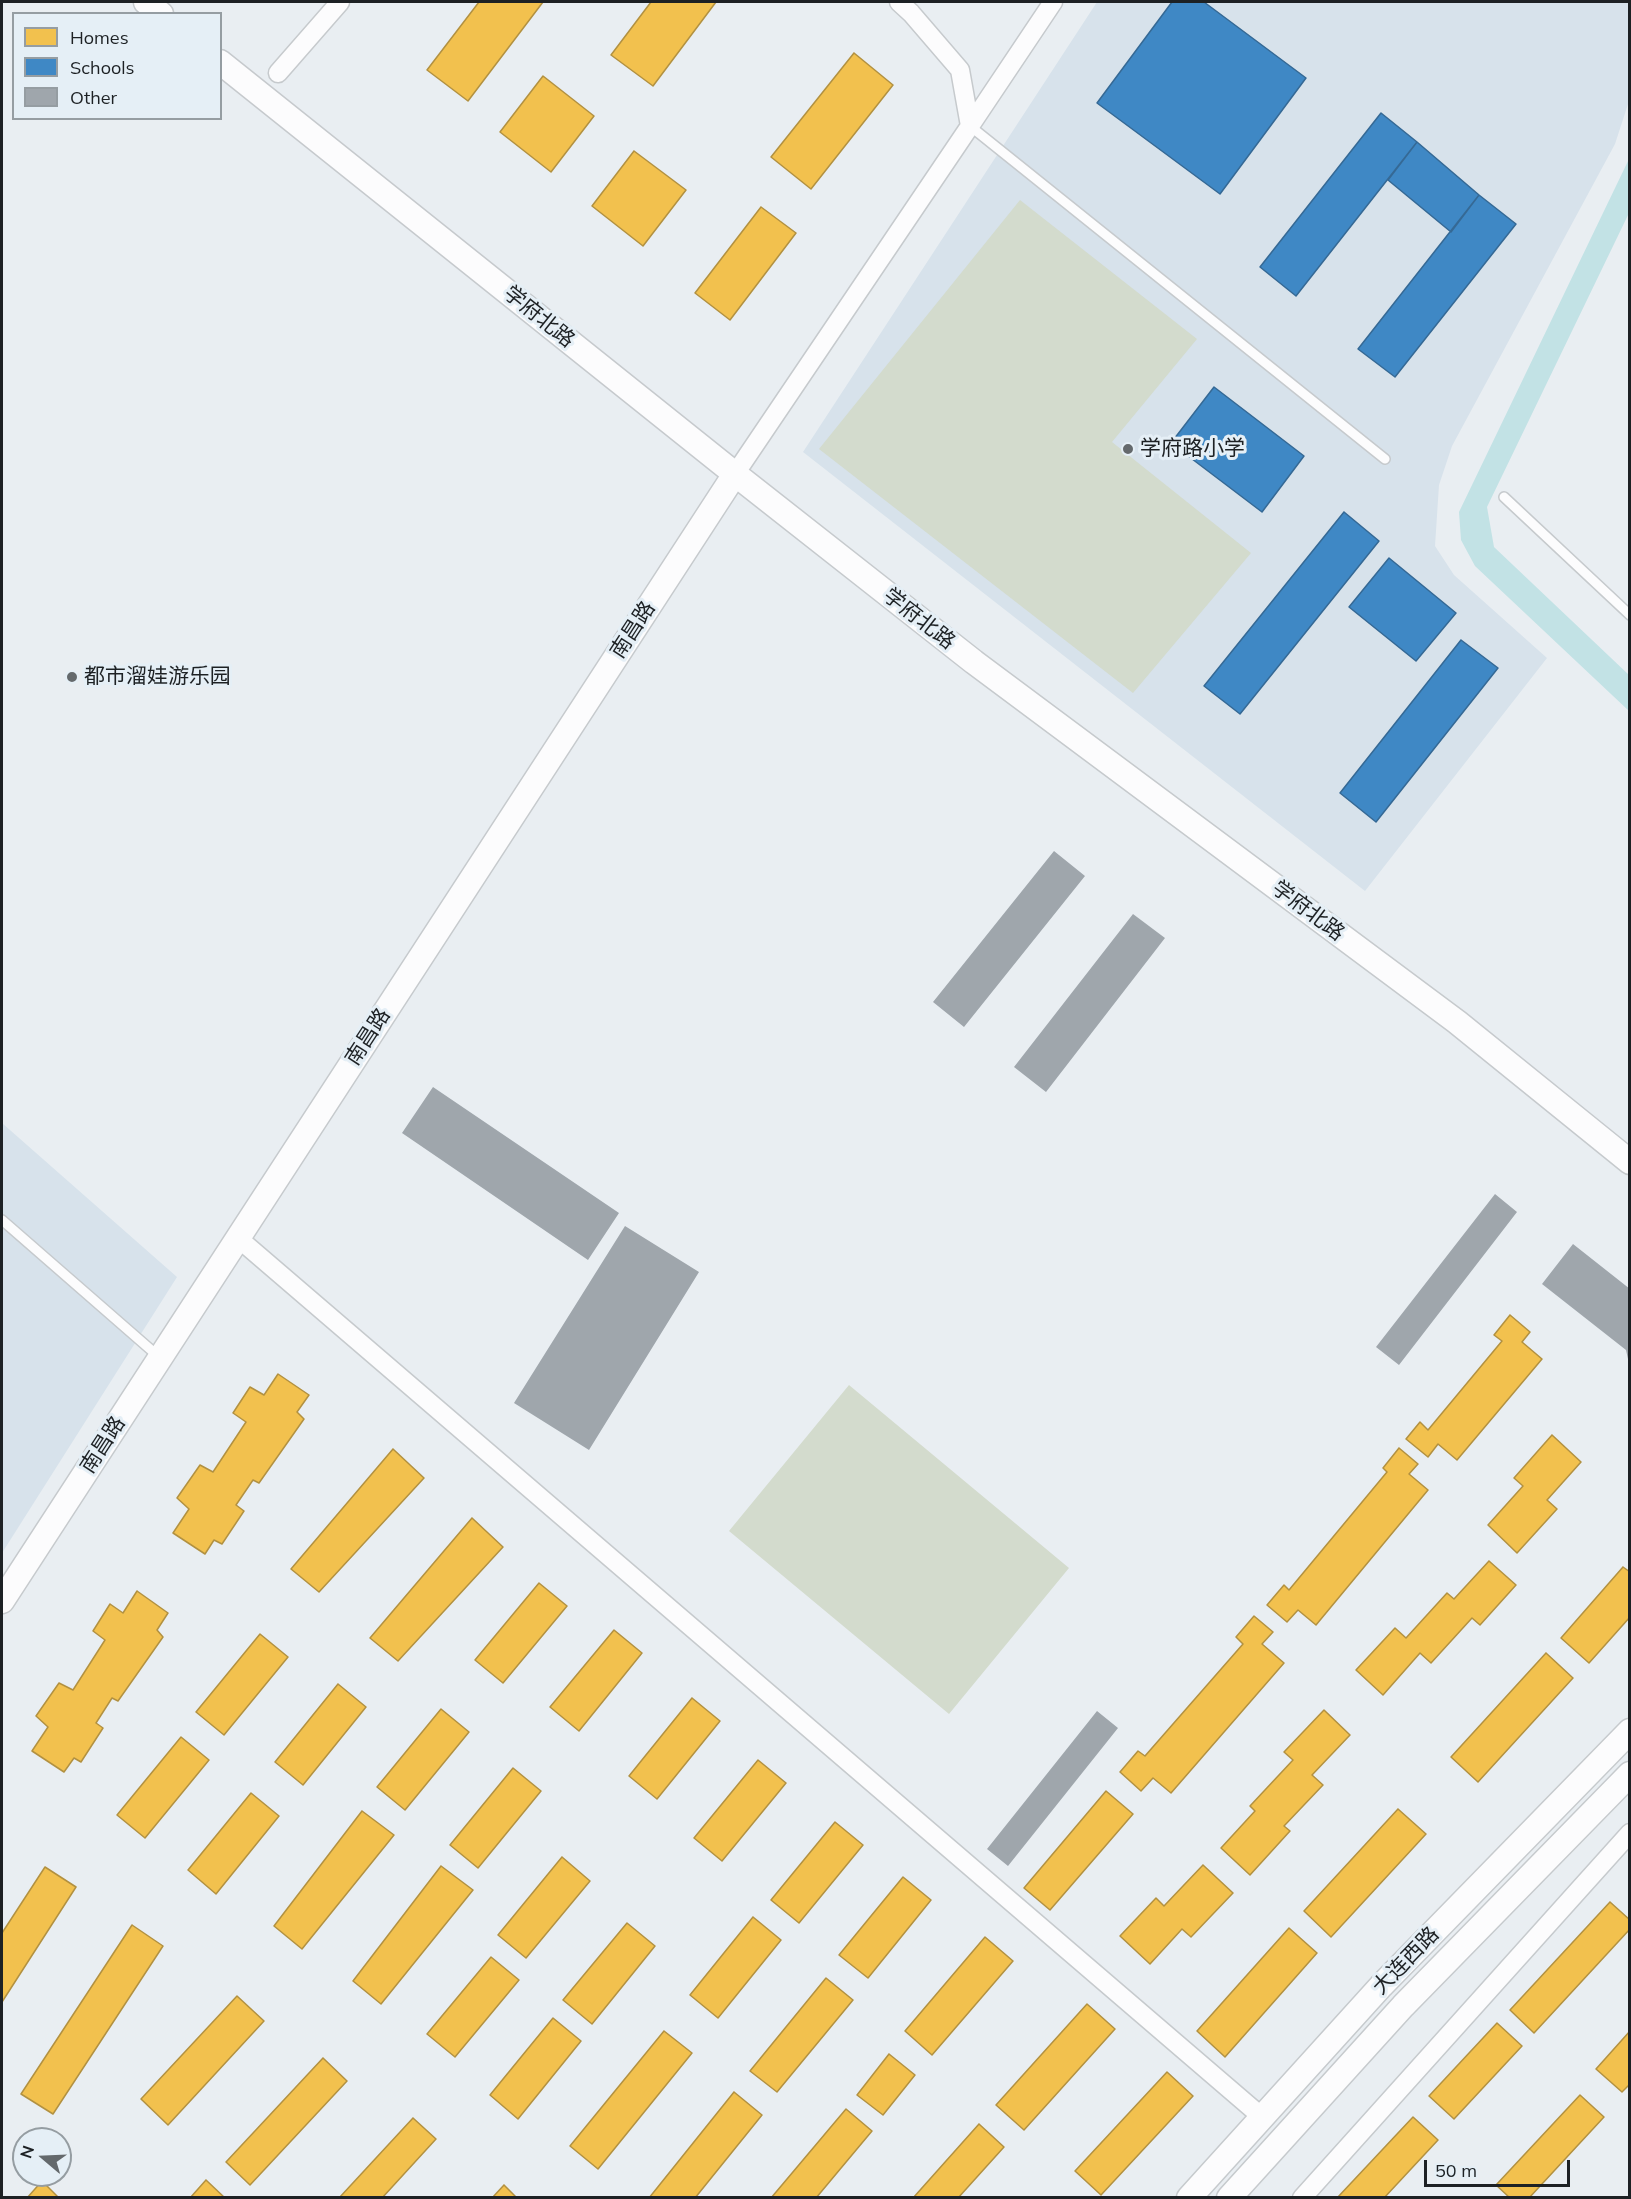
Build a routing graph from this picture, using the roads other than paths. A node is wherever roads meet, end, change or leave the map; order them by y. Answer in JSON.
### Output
{"nodes":[{"id":1,"x":146,"y":2,"type":"edge"},
{"id":2,"x":340,"y":2,"type":"edge"},
{"id":3,"x":900,"y":2,"type":"edge"},
{"id":4,"x":1053,"y":2,"type":"edge"},
{"id":5,"x":158,"y":12,"type":"edge"},
{"id":6,"x":222,"y":64,"type":"edge"},
{"id":7,"x":278,"y":73,"type":"dead end"},
{"id":8,"x":970,"y":126,"type":"junction"},
{"id":9,"x":1385,"y":459,"type":"dead end"},
{"id":10,"x":735,"y":474,"type":"junction"},
{"id":11,"x":1504,"y":497,"type":"dead end"},
{"id":12,"x":1629,"y":615,"type":"edge"},
{"id":13,"x":1629,"y":1162,"type":"edge"},
{"id":14,"x":2,"y":1221,"type":"edge"},
{"id":15,"x":238,"y":1238,"type":"junction"},
{"id":16,"x":160,"y":1358,"type":"junction"},
{"id":17,"x":2,"y":1601,"type":"edge"},
{"id":18,"x":1629,"y":1731,"type":"edge"},
{"id":19,"x":1629,"y":1774,"type":"edge"},
{"id":20,"x":1629,"y":1833,"type":"edge"},
{"id":21,"x":1262,"y":2117,"type":"junction"},
{"id":22,"x":1189,"y":2198,"type":"edge"},
{"id":23,"x":1229,"y":2198,"type":"edge"},
{"id":24,"x":1302,"y":2198,"type":"edge"}],
"edges":[{"from":1,"to":5,"type":"street"},
{"from":2,"to":7,"type":"street"},
{"from":3,"to":8,"type":"street"},
{"from":4,"to":8,"type":"street"},
{"from":6,"to":10,"type":"street","name":"学府北路"},
{"from":8,"to":9,"type":"lane"},
{"from":8,"to":10,"type":"street"},
{"from":10,"to":13,"type":"street","name":"学府北路"},
{"from":10,"to":15,"type":"street","name":"南昌路"},
{"from":11,"to":12,"type":"lane"},
{"from":14,"to":16,"type":"lane"},
{"from":15,"to":16,"type":"street","name":"南昌路"},
{"from":15,"to":21,"type":"street"},
{"from":16,"to":17,"type":"street","name":"南昌路"},
{"from":18,"to":21,"type":"street","name":"大连西路"},
{"from":19,"to":23,"type":"street","name":"大连西路"},
{"from":20,"to":24,"type":"street"},
{"from":21,"to":22,"type":"street","name":"大连西路"}]}
